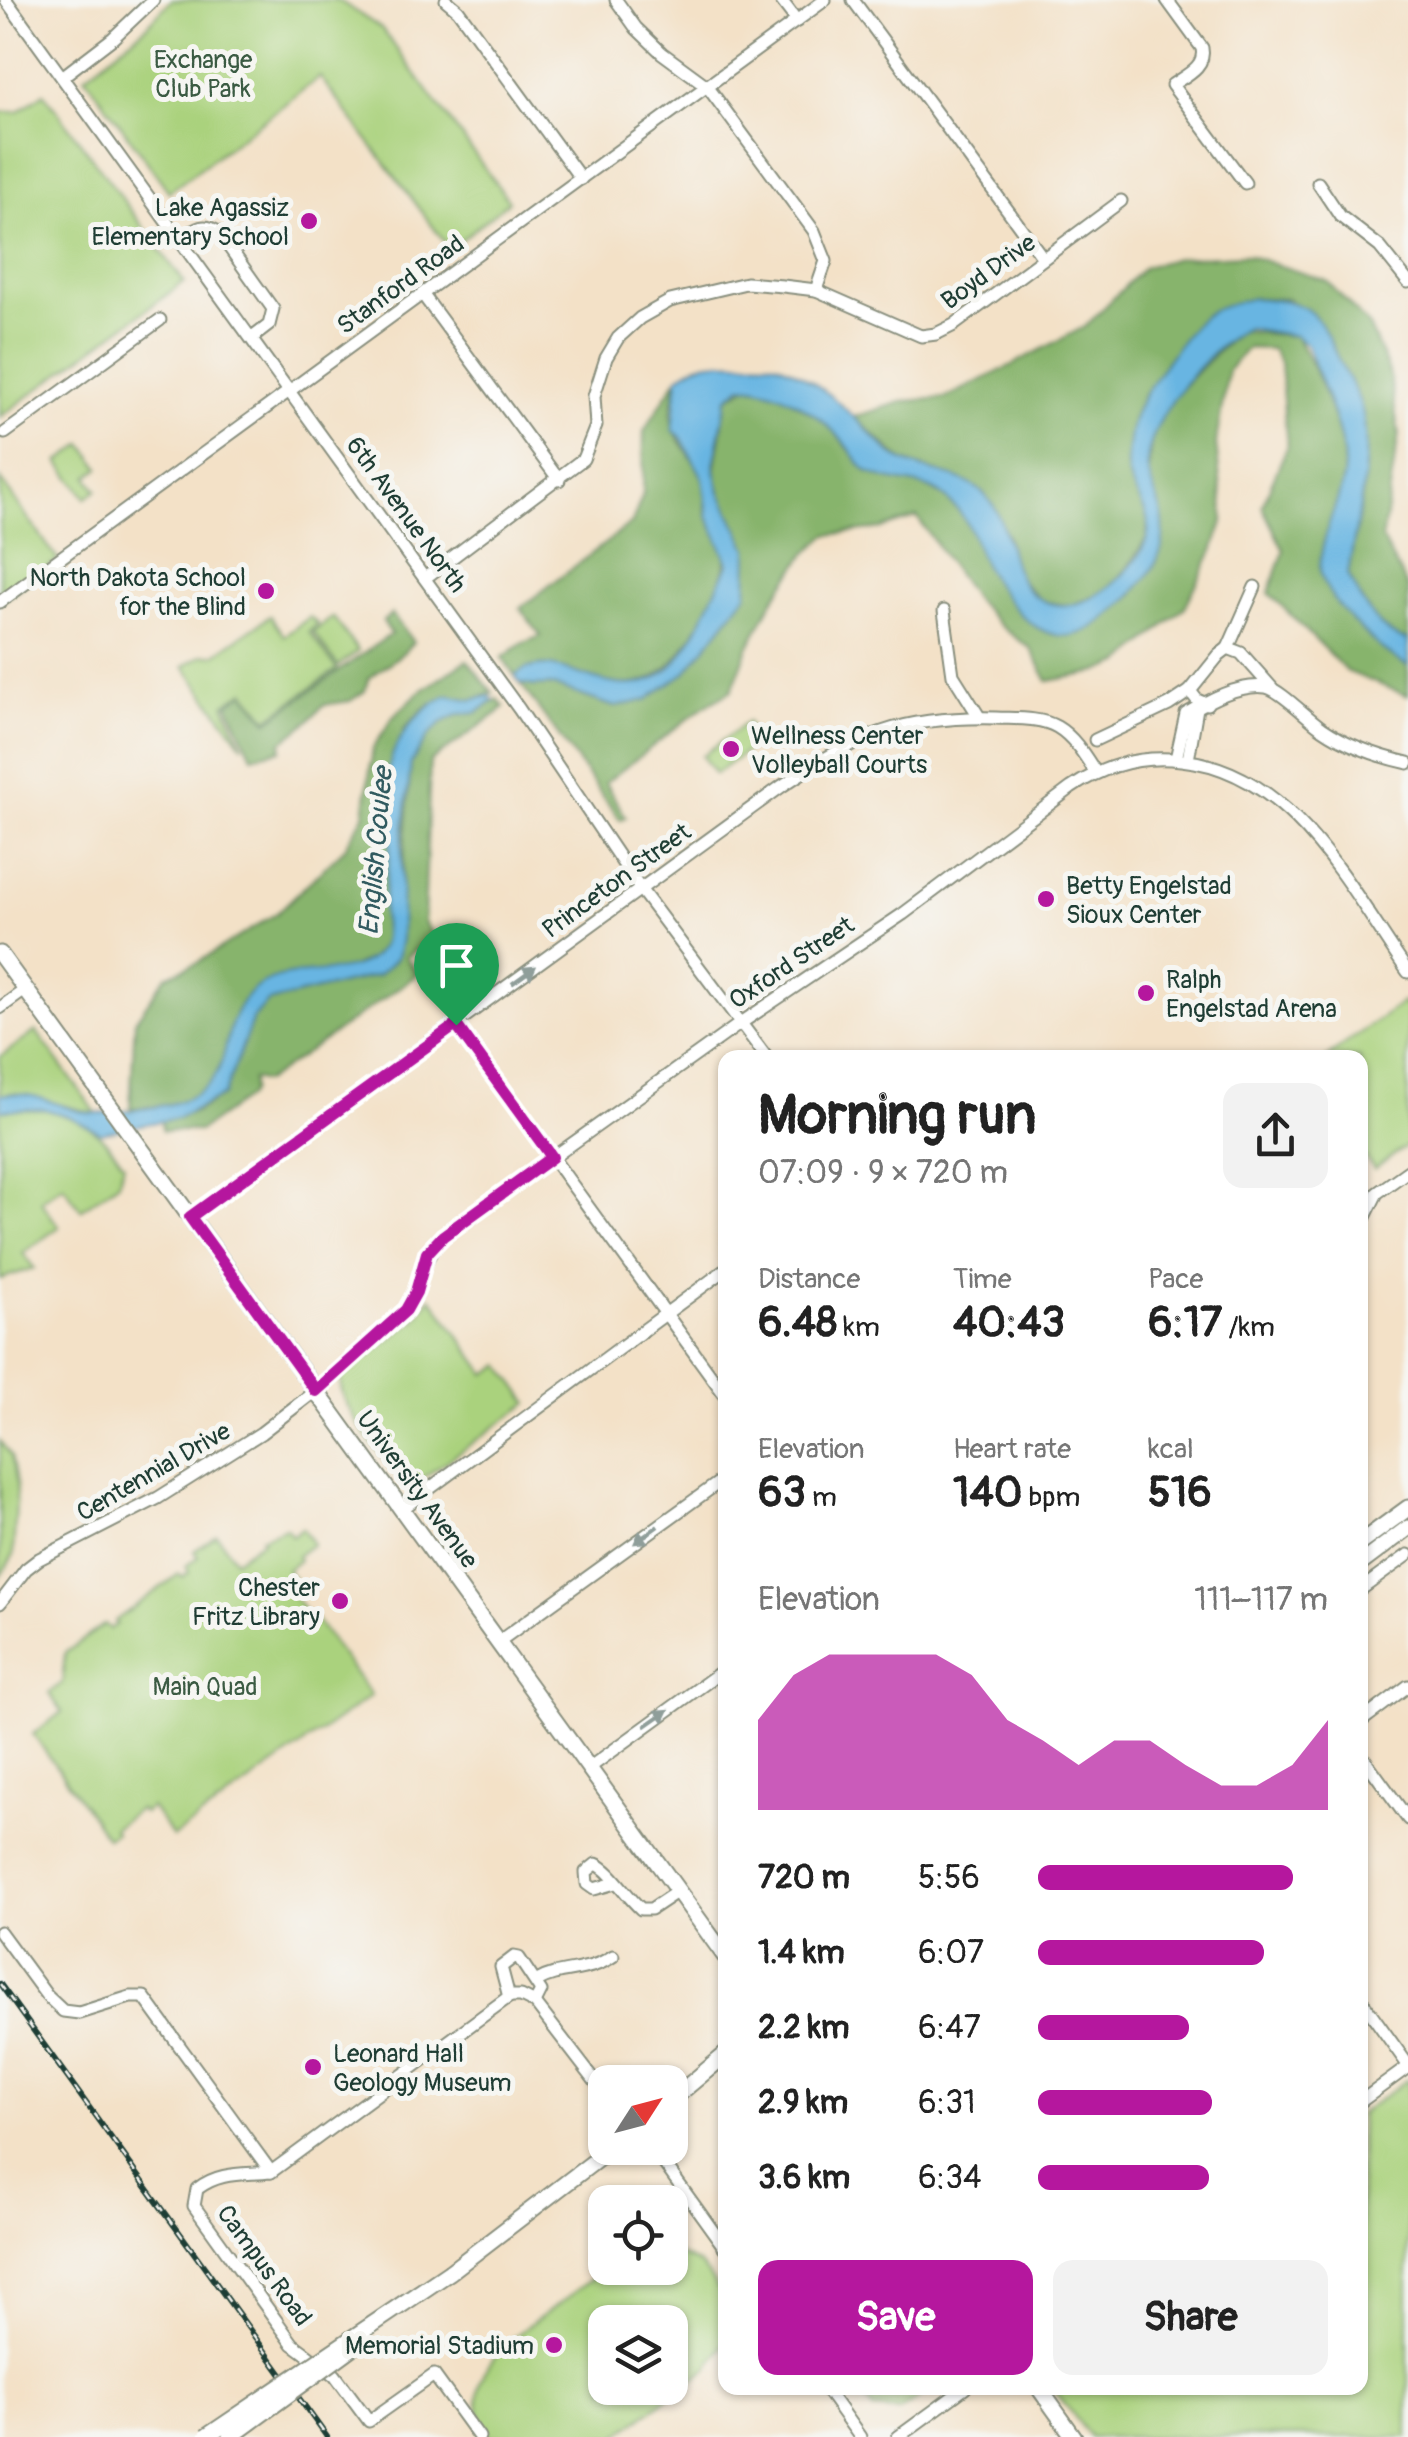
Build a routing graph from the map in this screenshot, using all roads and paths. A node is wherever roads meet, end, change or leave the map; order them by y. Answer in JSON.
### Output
{"nodes":[{"id":1,"x":6,"y":0,"type":"edge"},
{"id":2,"x":153,"y":0,"type":"edge"},
{"id":3,"x":446,"y":0,"type":"edge"},
{"id":4,"x":616,"y":0,"type":"edge"},
{"id":5,"x":781,"y":0,"type":"edge"},
{"id":6,"x":825,"y":0,"type":"edge"},
{"id":7,"x":852,"y":0,"type":"edge"},
{"id":8,"x":1167,"y":0,"type":"edge"},
{"id":9,"x":797,"y":21,"type":"junction"},
{"id":10,"x":62,"y":77,"type":"junction"},
{"id":11,"x":707,"y":86,"type":"junction"},
{"id":12,"x":580,"y":179,"type":"junction"},
{"id":13,"x":1245,"y":183,"type":"dead end"},
{"id":14,"x":1318,"y":184,"type":"dead end"},
{"id":15,"x":1122,"y":201,"type":"dead end"},
{"id":16,"x":180,"y":240,"type":"junction"},
{"id":17,"x":1043,"y":258,"type":"junction"},
{"id":18,"x":1408,"y":282,"type":"edge"},
{"id":19,"x":816,"y":290,"type":"junction"},
{"id":20,"x":423,"y":296,"type":"junction"},
{"id":21,"x":160,"y":320,"type":"dead end"},
{"id":22,"x":252,"y":338,"type":"junction"},
{"id":23,"x":291,"y":392,"type":"junction"},
{"id":24,"x":5,"y":433,"type":"dead end"},
{"id":25,"x":558,"y":480,"type":"junction"},
{"id":26,"x":425,"y":578,"type":"junction"},
{"id":27,"x":1255,"y":587,"type":"dead end"},
{"id":28,"x":0,"y":602,"type":"edge"},
{"id":29,"x":944,"y":610,"type":"dead end"},
{"id":30,"x":1228,"y":648,"type":"junction"},
{"id":31,"x":1272,"y":688,"type":"junction"},
{"id":32,"x":1190,"y":690,"type":"junction"},
{"id":33,"x":1202,"y":706,"type":"junction"},
{"id":34,"x":980,"y":718,"type":"junction"},
{"id":35,"x":1096,"y":740,"type":"dead end"},
{"id":36,"x":1182,"y":760,"type":"junction"},
{"id":37,"x":1408,"y":763,"type":"edge"},
{"id":38,"x":1096,"y":773,"type":"junction"},
{"id":39,"x":641,"y":890,"type":"junction"},
{"id":40,"x":0,"y":954,"type":"edge"},
{"id":41,"x":1408,"y":971,"type":"edge"},
{"id":42,"x":25,"y":990,"type":"junction"},
{"id":43,"x":0,"y":1008,"type":"edge"},
{"id":44,"x":741,"y":1023,"type":"junction"},
{"id":45,"x":456,"y":1025,"type":"junction"},
{"id":46,"x":761,"y":1050,"type":"edge"},
{"id":47,"x":552,"y":1157,"type":"junction"},
{"id":48,"x":1408,"y":1171,"type":"edge"},
{"id":49,"x":1368,"y":1211,"type":"edge"},
{"id":50,"x":190,"y":1217,"type":"junction"},
{"id":51,"x":718,"y":1275,"type":"edge"},
{"id":52,"x":665,"y":1312,"type":"junction"},
{"id":53,"x":332,"y":1378,"type":"joint"},
{"id":54,"x":718,"y":1385,"type":"edge"},
{"id":55,"x":316,"y":1391,"type":"junction"},
{"id":56,"x":718,"y":1483,"type":"edge"},
{"id":57,"x":1408,"y":1508,"type":"edge"},
{"id":58,"x":402,"y":1510,"type":"junction"},
{"id":59,"x":1408,"y":1528,"type":"edge"},
{"id":60,"x":1368,"y":1537,"type":"edge"},
{"id":61,"x":1408,"y":1554,"type":"edge"},
{"id":62,"x":1368,"y":1558,"type":"edge"},
{"id":63,"x":1368,"y":1584,"type":"edge"},
{"id":64,"x":1,"y":1603,"type":"edge"},
{"id":65,"x":498,"y":1642,"type":"junction"},
{"id":66,"x":718,"y":1674,"type":"edge"},
{"id":67,"x":1408,"y":1686,"type":"edge"},
{"id":68,"x":1368,"y":1716,"type":"edge"},
{"id":69,"x":1368,"y":1764,"type":"edge"},
{"id":70,"x":589,"y":1768,"type":"junction"},
{"id":71,"x":1408,"y":1820,"type":"edge"},
{"id":72,"x":616,"y":1883,"type":"dead end"},
{"id":73,"x":678,"y":1891,"type":"junction"},
{"id":74,"x":0,"y":1932,"type":"edge"},
{"id":75,"x":718,"y":1946,"type":"edge"},
{"id":76,"x":612,"y":1956,"type":"dead end"},
{"id":77,"x":537,"y":1981,"type":"junction"},
{"id":78,"x":503,"y":2000,"type":"junction"},
{"id":79,"x":535,"y":2004,"type":"junction"},
{"id":80,"x":1368,"y":2009,"type":"edge"},
{"id":81,"x":718,"y":2061,"type":"edge"},
{"id":82,"x":1408,"y":2066,"type":"edge"},
{"id":83,"x":588,"y":2072,"type":"edge"},
{"id":84,"x":688,"y":2086,"type":"edge"},
{"id":85,"x":1368,"y":2096,"type":"edge"},
{"id":86,"x":590,"y":2165,"type":"edge"},
{"id":87,"x":665,"y":2165,"type":"edge"},
{"id":88,"x":271,"y":2172,"type":"junction"},
{"id":89,"x":718,"y":2238,"type":"edge"},
{"id":90,"x":450,"y":2272,"type":"junction"},
{"id":91,"x":830,"y":2395,"type":"edge"},
{"id":92,"x":956,"y":2395,"type":"edge"},
{"id":93,"x":1043,"y":2395,"type":"edge"},
{"id":94,"x":206,"y":2437,"type":"edge"},
{"id":95,"x":230,"y":2437,"type":"edge"},
{"id":96,"x":480,"y":2437,"type":"edge"},
{"id":97,"x":860,"y":2437,"type":"edge"},
{"id":98,"x":898,"y":2437,"type":"edge"},
{"id":99,"x":1074,"y":2437,"type":"edge"}],
"edges":[{"from":1,"to":10,"type":"street","name":"6th Avenue North"},
{"from":2,"to":10,"type":"street"},
{"from":3,"to":12,"type":"street"},
{"from":4,"to":11,"type":"street"},
{"from":5,"to":9,"type":"street"},
{"from":6,"to":9,"type":"street","name":"Stanford Road"},
{"from":7,"to":17,"type":"street"},
{"from":8,"to":13,"type":"street"},
{"from":9,"to":11,"type":"street","name":"Stanford Road"},
{"from":10,"to":16,"type":"street","name":"6th Avenue North"},
{"from":11,"to":12,"type":"street","name":"Stanford Road"},
{"from":11,"to":19,"type":"street"},
{"from":12,"to":20,"type":"street","name":"Stanford Road"},
{"from":14,"to":18,"type":"street"},
{"from":15,"to":17,"type":"street","name":"Boyd Drive"},
{"from":16,"to":22,"type":"street","name":"6th Avenue North"},
{"from":16,"to":22,"type":"street"},
{"from":17,"to":19,"type":"street","name":"Boyd Drive"},
{"from":19,"to":25,"type":"street","name":"Boyd Drive"},
{"from":20,"to":23,"type":"street","name":"Stanford Road"},
{"from":20,"to":25,"type":"street"},
{"from":21,"to":24,"type":"street"},
{"from":22,"to":23,"type":"street","name":"6th Avenue North"},
{"from":23,"to":26,"type":"street","name":"6th Avenue North"},
{"from":23,"to":28,"type":"street","name":"Stanford Road"},
{"from":25,"to":26,"type":"street","name":"Boyd Drive"},
{"from":26,"to":39,"type":"street","name":"6th Avenue North"},
{"from":27,"to":30,"type":"street"},
{"from":29,"to":34,"type":"street"},
{"from":30,"to":31,"type":"street"},
{"from":30,"to":32,"type":"street"},
{"from":31,"to":33,"type":"street"},
{"from":31,"to":37,"type":"street"},
{"from":32,"to":33,"type":"street"},
{"from":32,"to":35,"type":"street"},
{"from":33,"to":36,"type":"street"},
{"from":34,"to":38,"type":"street","name":"Princeton Street"},
{"from":34,"to":39,"type":"street","name":"Princeton Street"},
{"from":36,"to":38,"type":"street","name":"Oxford Street"},
{"from":36,"to":41,"type":"street","name":"Oxford Street"},
{"from":38,"to":44,"type":"street","name":"Oxford Street"},
{"from":39,"to":44,"type":"street","name":"6th Avenue North"},
{"from":45,"to":39,"type":"street","name":"Princeton Street","one_way":true},
{"from":40,"to":42,"type":"street","name":"University Avenue"},
{"from":42,"to":43,"type":"street"},
{"from":42,"to":50,"type":"street","name":"University Avenue"},
{"from":44,"to":46,"type":"street","name":"6th Avenue North"},
{"from":44,"to":47,"type":"street","name":"Oxford Street"},
{"from":45,"to":47,"type":"street"},
{"from":45,"to":50,"type":"street","name":"Princeton Street"},
{"from":47,"to":52,"type":"street"},
{"from":47,"to":53,"type":"street","name":"Oxford Street"},
{"from":48,"to":49,"type":"street"},
{"from":50,"to":55,"type":"street","name":"University Avenue"},
{"from":51,"to":52,"type":"street"},
{"from":52,"to":54,"type":"street"},
{"from":52,"to":58,"type":"street"},
{"from":53,"to":55,"type":"street","name":"Centennial Drive"},
{"from":55,"to":58,"type":"street","name":"University Avenue"},
{"from":55,"to":64,"type":"street","name":"Centennial Drive"},
{"from":56,"to":65,"type":"street","one_way":true},
{"from":57,"to":60,"type":"street"},
{"from":58,"to":65,"type":"street","name":"University Avenue"},
{"from":59,"to":62,"type":"street"},
{"from":61,"to":63,"type":"street"},
{"from":65,"to":70,"type":"street","name":"University Avenue"},
{"from":70,"to":66,"type":"street","one_way":true},
{"from":67,"to":68,"type":"street"},
{"from":69,"to":71,"type":"street"},
{"from":70,"to":73,"type":"street","name":"University Avenue"},
{"from":72,"to":73,"type":"street"},
{"from":73,"to":75,"type":"street","name":"University Avenue"},
{"from":74,"to":88,"type":"street"},
{"from":76,"to":77,"type":"street"},
{"from":77,"to":78,"type":"street"},
{"from":77,"to":79,"type":"street"},
{"from":78,"to":79,"type":"street"},
{"from":78,"to":88,"type":"street"},
{"from":79,"to":83,"type":"street"},
{"from":80,"to":82,"type":"street"},
{"from":81,"to":84,"type":"street"},
{"from":82,"to":85,"type":"street"},
{"from":86,"to":90,"type":"street"},
{"from":87,"to":89,"type":"street"},
{"from":88,"to":96,"type":"street","name":"Campus Road"},
{"from":90,"to":94,"type":"street","bridge":true},
{"from":90,"to":95,"type":"street","bridge":true},
{"from":91,"to":97,"type":"street"},
{"from":92,"to":98,"type":"street"},
{"from":93,"to":99,"type":"street"}]}
